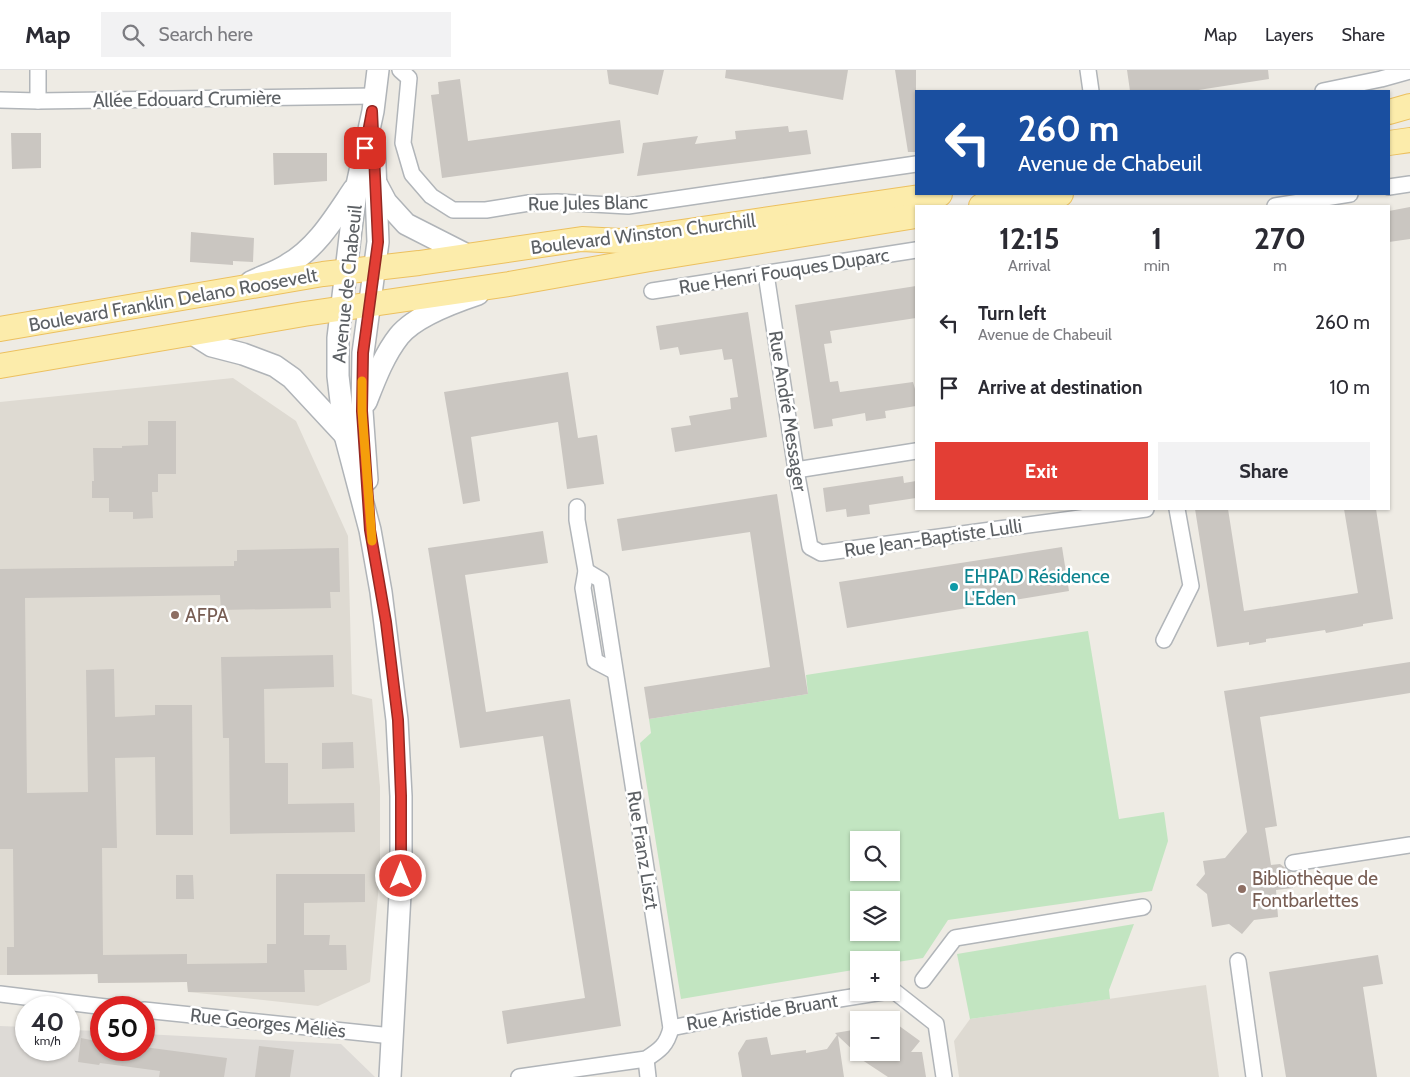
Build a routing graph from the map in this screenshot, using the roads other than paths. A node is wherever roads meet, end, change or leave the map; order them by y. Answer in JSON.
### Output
{"nodes":[{"id":1,"x":38,"y":70,"type":"edge"},
{"id":2,"x":378,"y":70,"type":"edge"},
{"id":3,"x":400,"y":70,"type":"edge"},
{"id":4,"x":1088,"y":70,"type":"edge"},
{"id":5,"x":1410,"y":71,"type":"edge"},
{"id":6,"x":1380,"y":75,"type":"edge"},
{"id":7,"x":1091,"y":90,"type":"edge"},
{"id":8,"x":1327,"y":90,"type":"edge"},
{"id":9,"x":0,"y":100,"type":"edge"},
{"id":10,"x":38,"y":101,"type":"junction"},
{"id":11,"x":374,"y":103,"type":"junction"},
{"id":12,"x":1410,"y":106,"type":"edge"},
{"id":13,"x":1390,"y":112,"type":"edge"},
{"id":14,"x":1410,"y":140,"type":"edge"},
{"id":15,"x":1390,"y":143,"type":"edge"},
{"id":16,"x":915,"y":164,"type":"edge"},
{"id":17,"x":367,"y":184,"type":"junction"},
{"id":18,"x":1410,"y":184,"type":"edge"},
{"id":19,"x":1390,"y":187,"type":"edge"},
{"id":20,"x":933,"y":195,"type":"edge"},
{"id":21,"x":1054,"y":195,"type":"edge"},
{"id":22,"x":1344,"y":195,"type":"edge"},
{"id":23,"x":988,"y":205,"type":"edge"},
{"id":24,"x":1281,"y":205,"type":"edge"},
{"id":25,"x":915,"y":216,"type":"edge"},
{"id":26,"x":915,"y":250,"type":"edge"},
{"id":27,"x":469,"y":256,"type":"junction"},
{"id":28,"x":375,"y":268,"type":"junction"},
{"id":29,"x":346,"y":272,"type":"junction"},
{"id":30,"x":766,"y":274,"type":"junction"},
{"id":31,"x":509,"y":284,"type":"junction"},
{"id":32,"x":232,"y":290,"type":"junction"},
{"id":33,"x":652,"y":291,"type":"dead end"},
{"id":34,"x":370,"y":306,"type":"junction"},
{"id":35,"x":342,"y":309,"type":"junction"},
{"id":36,"x":0,"y":329,"type":"edge"},
{"id":37,"x":193,"y":334,"type":"junction"},
{"id":38,"x":0,"y":366,"type":"edge"},
{"id":39,"x":362,"y":411,"type":"junction"},
{"id":40,"x":345,"y":435,"type":"junction"},
{"id":41,"x":915,"y":451,"type":"edge"},
{"id":42,"x":796,"y":470,"type":"junction"},
{"id":43,"x":577,"y":507,"type":"dead end"},
{"id":44,"x":1139,"y":510,"type":"edge"},
{"id":45,"x":1177,"y":510,"type":"edge"},
{"id":46,"x":370,"y":530,"type":"junction"},
{"id":47,"x":810,"y":547,"type":"joint"},
{"id":48,"x":1164,"y":640,"type":"dead end"},
{"id":49,"x":1410,"y":845,"type":"edge"},
{"id":50,"x":1293,"y":864,"type":"dead end"},
{"id":51,"x":1142,"y":907,"type":"dead end"},
{"id":52,"x":1238,"y":961,"type":"dead end"},
{"id":53,"x":923,"y":980,"type":"dead end"},
{"id":54,"x":0,"y":994,"type":"edge"},
{"id":55,"x":900,"y":996,"type":"edge"},
{"id":56,"x":850,"y":997,"type":"edge"},
{"id":57,"x":90,"y":1005,"type":"edge"},
{"id":58,"x":155,"y":1011,"type":"edge"},
{"id":59,"x":671,"y":1028,"type":"junction"},
{"id":60,"x":392,"y":1036,"type":"junction"},
{"id":61,"x":646,"y":1059,"type":"junction"},
{"id":62,"x":553,"y":1075,"type":"edge"},
{"id":63,"x":390,"y":1077,"type":"edge"},
{"id":64,"x":518,"y":1077,"type":"edge"},
{"id":65,"x":648,"y":1077,"type":"edge"},
{"id":66,"x":944,"y":1077,"type":"edge"},
{"id":67,"x":1254,"y":1077,"type":"edge"}],
"edges":[{"from":1,"to":10,"type":"street"},
{"from":2,"to":11,"type":"main road","name":"Avenue de Chabeuil"},
{"from":3,"to":16,"type":"street","name":"Rue Jules Blanc"},
{"from":4,"to":7,"type":"street"},
{"from":5,"to":6,"type":"street"},
{"from":6,"to":8,"type":"street"},
{"from":9,"to":10,"type":"street","name":"Allée Edouard Crumière"},
{"from":10,"to":11,"type":"street","name":"Allée Edouard Crumière"},
{"from":11,"to":17,"type":"main road","name":"Avenue de Chabeuil"},
{"from":12,"to":13,"type":"main road"},
{"from":14,"to":15,"type":"main road"},
{"from":17,"to":27,"type":"main road"},
{"from":17,"to":28,"type":"main road","name":"Avenue de Chabeuil"},
{"from":17,"to":29,"type":"main road","name":"Avenue de Chabeuil"},
{"from":17,"to":32,"type":"main road","name":"Avenue de Chabeuil"},
{"from":18,"to":19,"type":"street"},
{"from":20,"to":27,"type":"main road","name":"Boulevard Winston Churchill"},
{"from":21,"to":23,"type":"main road"},
{"from":22,"to":24,"type":"street"},
{"from":25,"to":31,"type":"main road","name":"Boulevard Winston Churchill"},
{"from":26,"to":30,"type":"street","name":"Rue Henri Fouques Duparc"},
{"from":27,"to":28,"type":"main road","name":"Boulevard Winston Churchill"},
{"from":28,"to":29,"type":"main road","name":"Boulevard Winston Churchill"},
{"from":28,"to":34,"type":"main road","name":"Avenue de Chabeuil"},
{"from":29,"to":32,"type":"main road","name":"Boulevard Franklin Delano Roosevelt"},
{"from":29,"to":35,"type":"main road","name":"Avenue de Chabeuil"},
{"from":30,"to":33,"type":"street","name":"Rue Henri Fouques Duparc"},
{"from":30,"to":42,"type":"street","name":"Rue André Messager"},
{"from":31,"to":34,"type":"main road","name":"Boulevard Winston Churchill"},
{"from":31,"to":39,"type":"main road"},
{"from":32,"to":36,"type":"main road","name":"Boulevard Franklin Delano Roosevelt"},
{"from":34,"to":35,"type":"main road","name":"Boulevard Winston Churchill"},
{"from":34,"to":39,"type":"main road","name":"Avenue de Chabeuil"},
{"from":35,"to":37,"type":"main road","name":"Boulevard Franklin Delano Roosevelt"},
{"from":35,"to":40,"type":"main road","name":"Avenue de Chabeuil"},
{"from":37,"to":38,"type":"main road","name":"Boulevard Franklin Delano Roosevelt"},
{"from":37,"to":40,"type":"main road"},
{"from":39,"to":46,"type":"main road","name":"Avenue de Chabeuil"},
{"from":40,"to":46,"type":"main road","name":"Avenue de Chabeuil"},
{"from":41,"to":42,"type":"street"},
{"from":42,"to":47,"type":"street","name":"Rue André Messager"},
{"from":43,"to":59,"type":"street","name":"Rue Franz Liszt"},
{"from":44,"to":47,"type":"street","name":"Rue Jean-Baptiste Lulli"},
{"from":45,"to":48,"type":"street"},
{"from":46,"to":60,"type":"main road","name":"Avenue de Chabeuil"},
{"from":49,"to":50,"type":"street"},
{"from":51,"to":53,"type":"street"},
{"from":52,"to":67,"type":"street"},
{"from":54,"to":57,"type":"street"},
{"from":55,"to":66,"type":"street"},
{"from":56,"to":59,"type":"street","name":"Rue Aristide Bruant"},
{"from":58,"to":60,"type":"street","name":"Rue Georges Méliès"},
{"from":59,"to":61,"type":"street"},
{"from":60,"to":63,"type":"main road","name":"Avenue de Chabeuil"},
{"from":61,"to":62,"type":"street"},
{"from":61,"to":65,"type":"street"},
{"from":62,"to":64,"type":"street"}]}
